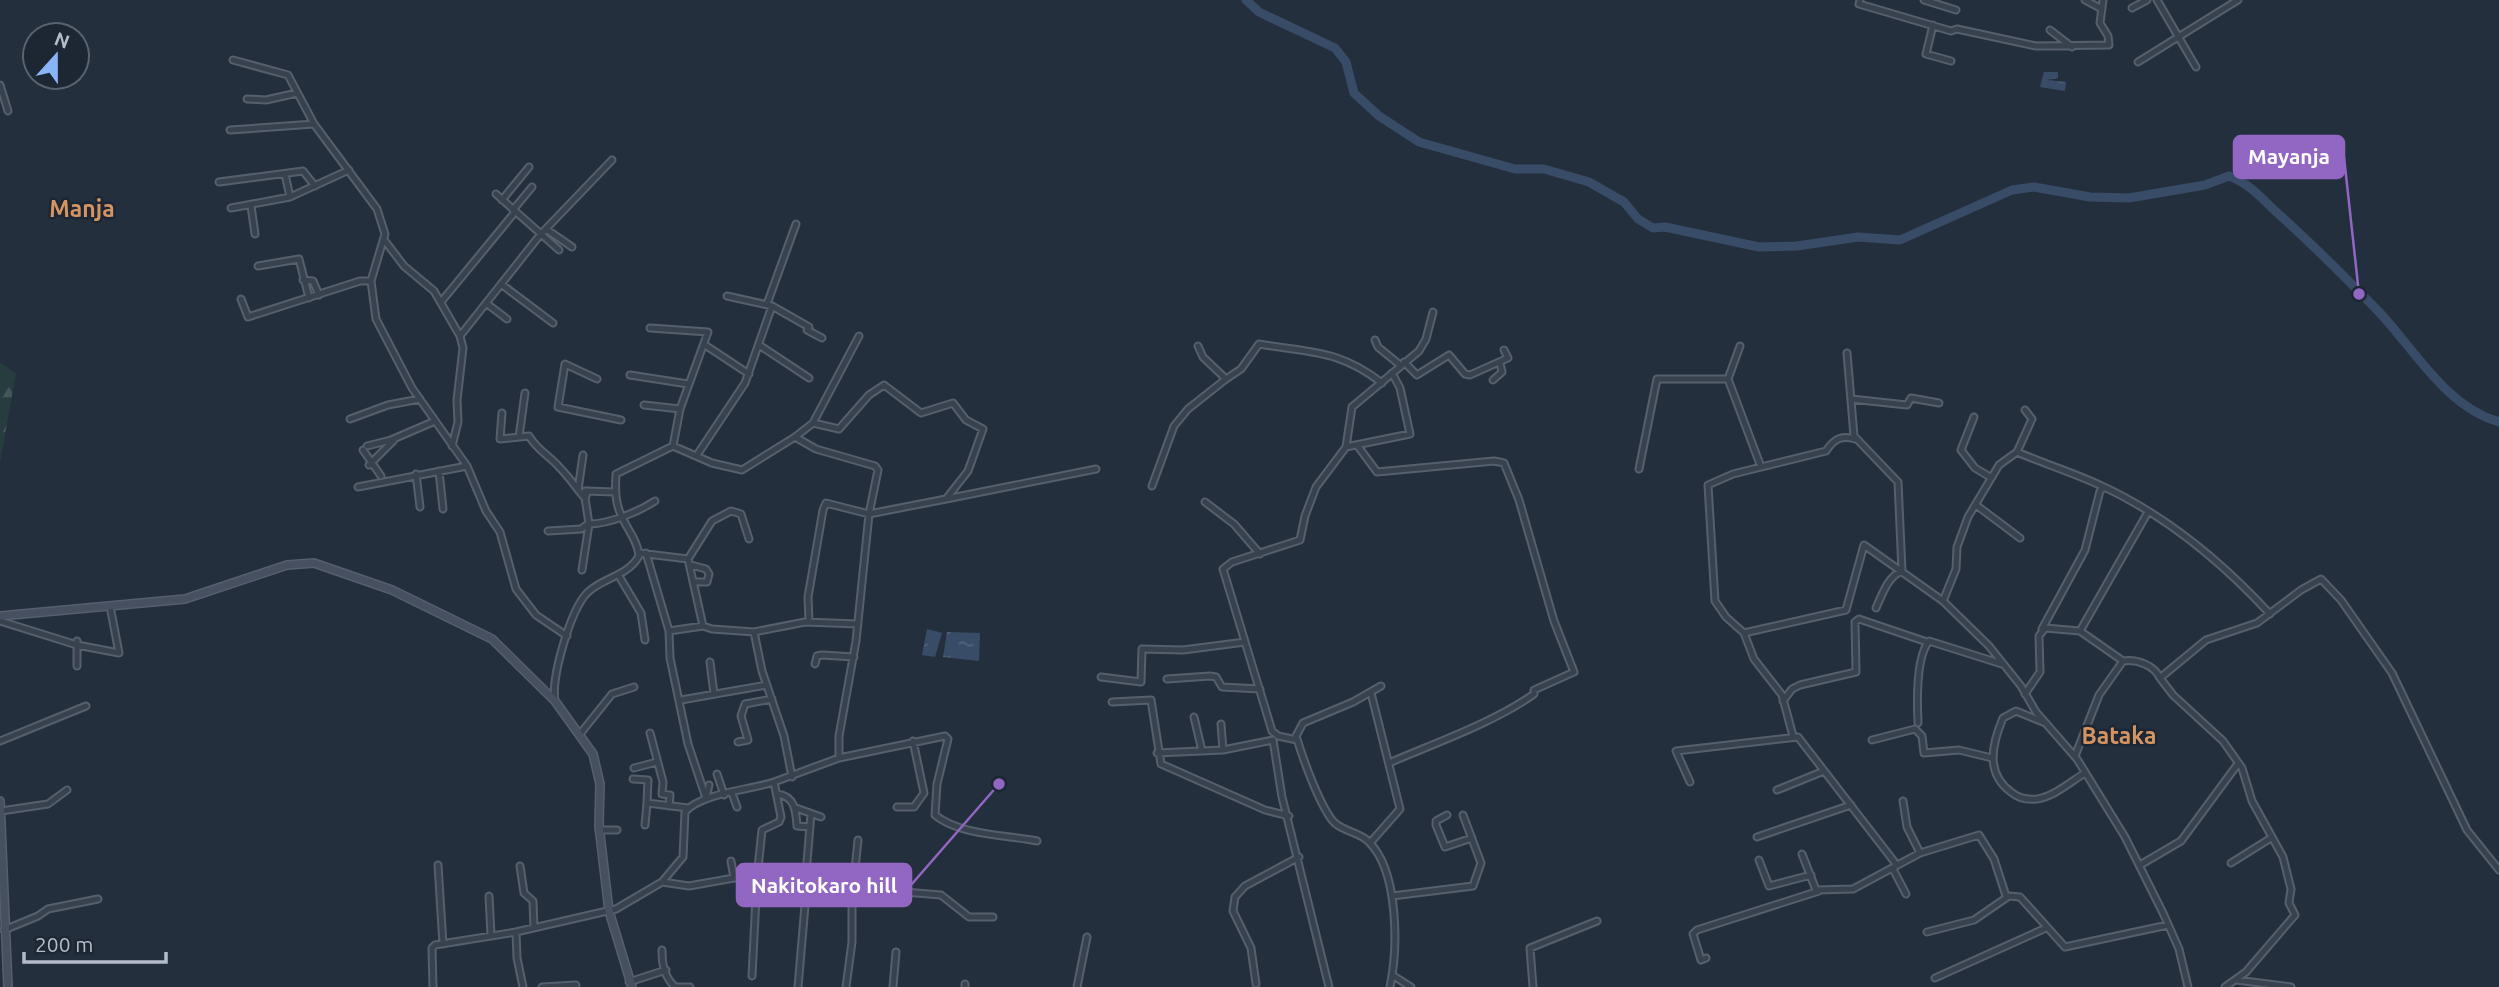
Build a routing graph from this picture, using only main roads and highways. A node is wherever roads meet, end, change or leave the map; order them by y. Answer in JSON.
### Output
{"nodes":[{"id":1,"x":0,"y":619,"type":"edge"},
{"id":2,"x":0,"y":802,"type":"edge"},
{"id":3,"x":1,"y":811,"type":"edge"},
{"id":4,"x":3,"y":975,"type":"edge"},
{"id":5,"x":631,"y":985,"type":"edge"},
{"id":6,"x":8,"y":987,"type":"edge"}],
"edges":[{"from":1,"to":5,"type":"main road"},
{"from":2,"to":3,"type":"main road"},
{"from":3,"to":4,"type":"main road"},
{"from":4,"to":6,"type":"main road"}]}
